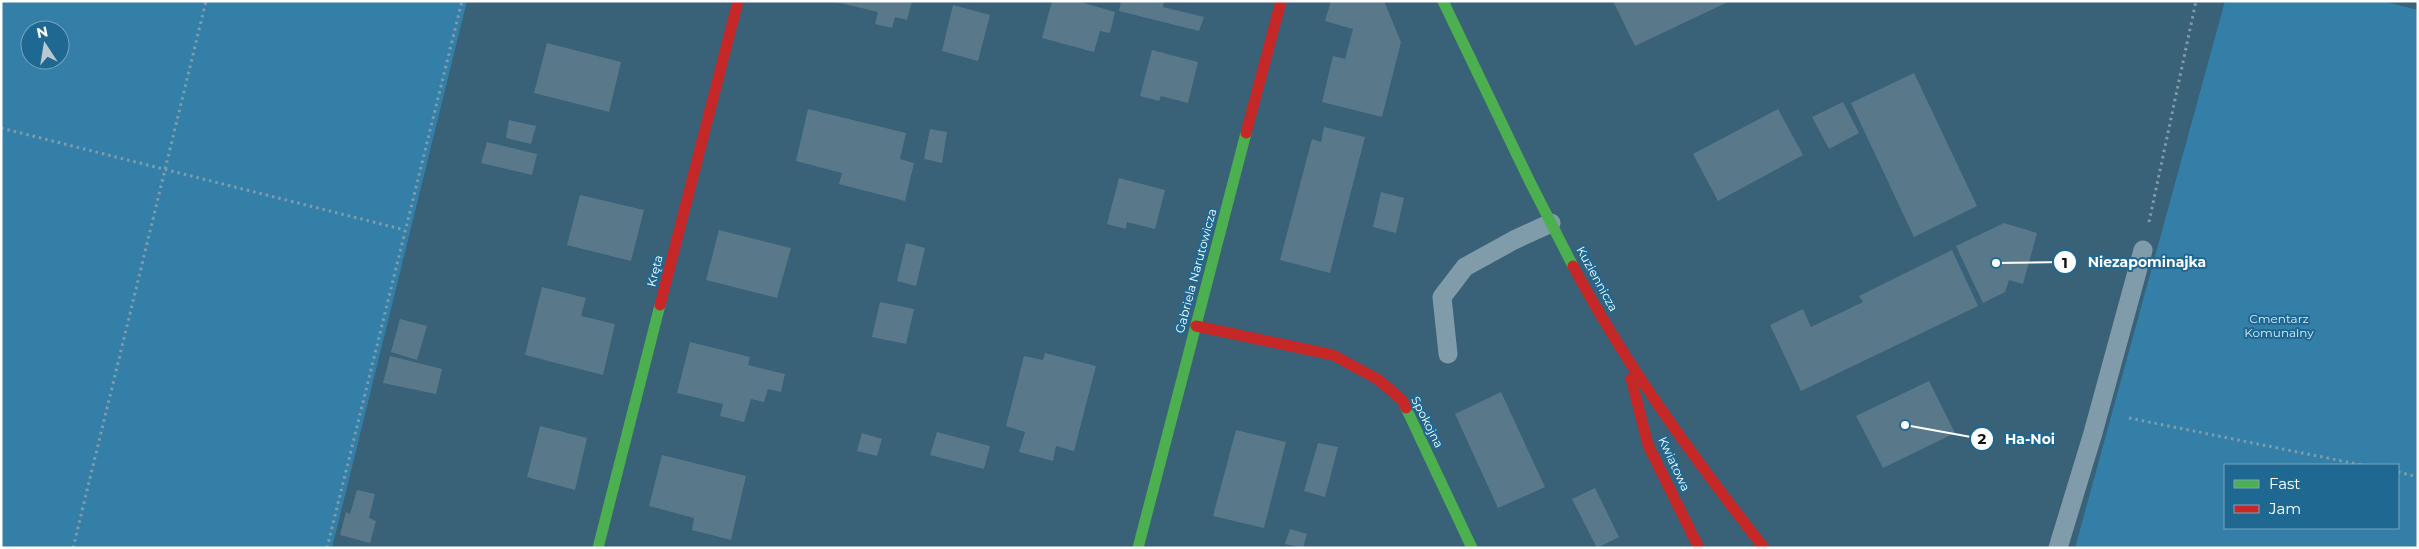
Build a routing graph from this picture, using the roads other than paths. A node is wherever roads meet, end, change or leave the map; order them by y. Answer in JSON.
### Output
{"nodes":[{"id":1,"x":738,"y":1,"type":"edge"},
{"id":2,"x":1281,"y":1,"type":"edge"},
{"id":3,"x":1443,"y":1,"type":"edge"},
{"id":4,"x":1551,"y":223,"type":"junction"},
{"id":5,"x":2143,"y":250,"type":"road end"},
{"id":6,"x":1196,"y":326,"type":"junction"},
{"id":7,"x":1448,"y":354,"type":"dead end"},
{"id":8,"x":1626,"y":359,"type":"junction"},
{"id":9,"x":598,"y":548,"type":"edge"},
{"id":10,"x":1138,"y":548,"type":"edge"},
{"id":11,"x":1472,"y":548,"type":"edge"},
{"id":12,"x":1699,"y":548,"type":"edge"},
{"id":13,"x":1764,"y":548,"type":"edge"},
{"id":14,"x":2058,"y":548,"type":"edge"}],
"edges":[{"from":1,"to":9,"type":"main road","name":"Kręta"},
{"from":2,"to":6,"type":"main road","name":"Gabriela Narutowicza"},
{"from":3,"to":4,"type":"main road","name":"Kuziennicza"},
{"from":4,"to":7,"type":"lane"},
{"from":4,"to":8,"type":"main road","name":"Kuziennicza"},
{"from":5,"to":14,"type":"lane"},
{"from":6,"to":10,"type":"main road","name":"Gabriela Narutowicza"},
{"from":6,"to":11,"type":"main road","name":"Spokojna"},
{"from":8,"to":12,"type":"main road","name":"Kwiatowa"},
{"from":8,"to":13,"type":"main road","name":"Kuziennicza"}]}
